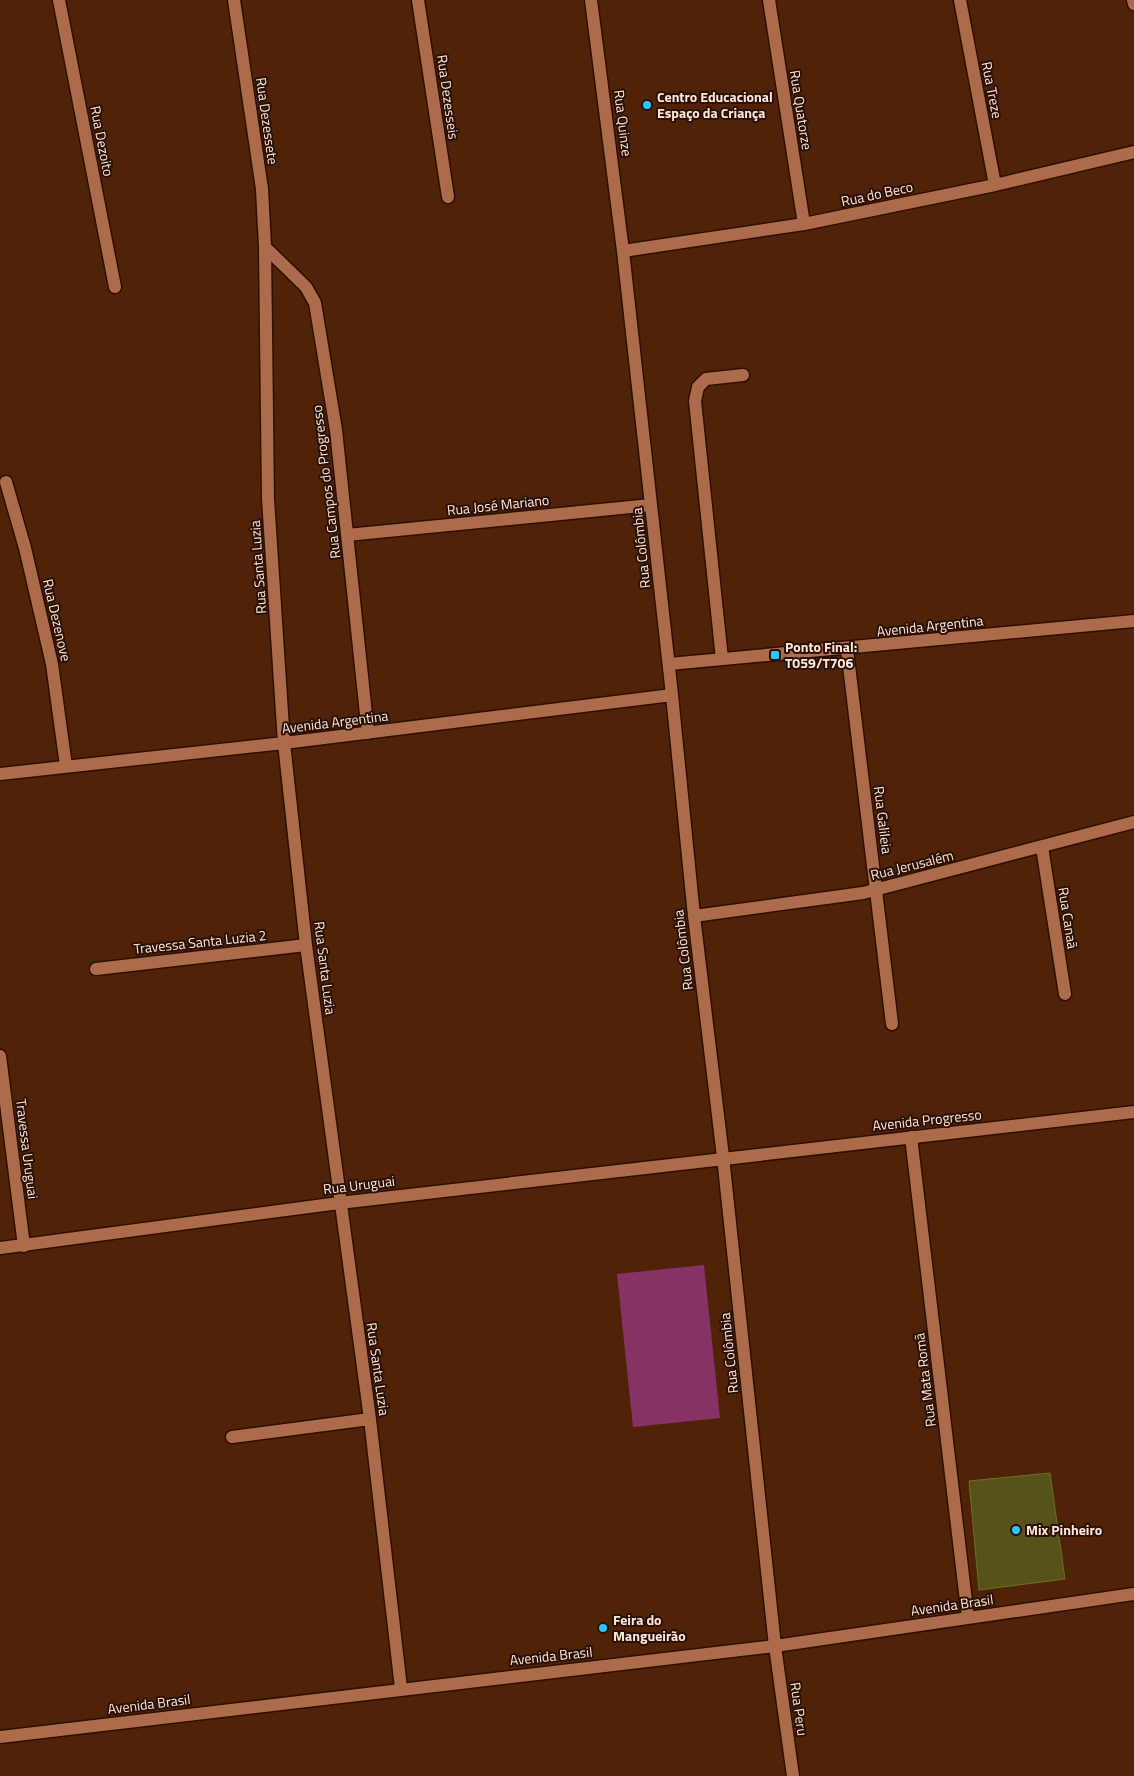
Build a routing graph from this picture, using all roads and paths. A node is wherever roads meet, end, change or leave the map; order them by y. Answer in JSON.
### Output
{"nodes":[{"id":1,"x":59,"y":0,"type":"edge"},
{"id":2,"x":234,"y":0,"type":"edge"},
{"id":3,"x":418,"y":0,"type":"edge"},
{"id":4,"x":591,"y":0,"type":"edge"},
{"id":5,"x":769,"y":0,"type":"edge"},
{"id":6,"x":960,"y":0,"type":"edge"},
{"id":7,"x":1133,"y":0,"type":"edge"},
{"id":8,"x":1134,"y":4,"type":"edge"},
{"id":9,"x":1134,"y":152,"type":"edge"},
{"id":10,"x":994,"y":185,"type":"junction"},
{"id":11,"x":448,"y":198,"type":"dead end"},
{"id":12,"x":804,"y":224,"type":"junction"},
{"id":13,"x":266,"y":247,"type":"junction"},
{"id":14,"x":623,"y":251,"type":"junction"},
{"id":15,"x":115,"y":287,"type":"dead end"},
{"id":16,"x":743,"y":375,"type":"dead end"},
{"id":17,"x":6,"y":482,"type":"dead end"},
{"id":18,"x":651,"y":505,"type":"junction"},
{"id":19,"x":347,"y":535,"type":"junction"},
{"id":20,"x":1134,"y":621,"type":"edge"},
{"id":21,"x":846,"y":649,"type":"junction"},
{"id":22,"x":722,"y":659,"type":"junction"},
{"id":23,"x":669,"y":664,"type":"junction"},
{"id":24,"x":672,"y":695,"type":"junction"},
{"id":25,"x":368,"y":733,"type":"junction"},
{"id":26,"x":284,"y":743,"type":"junction"},
{"id":27,"x":66,"y":766,"type":"junction"},
{"id":28,"x":0,"y":774,"type":"edge"},
{"id":29,"x":1134,"y":822,"type":"edge"},
{"id":30,"x":1042,"y":847,"type":"junction"},
{"id":31,"x":877,"y":890,"type":"junction"},
{"id":32,"x":694,"y":916,"type":"junction"},
{"id":33,"x":306,"y":945,"type":"junction"},
{"id":34,"x":96,"y":969,"type":"dead end"},
{"id":35,"x":1065,"y":994,"type":"dead end"},
{"id":36,"x":892,"y":1024,"type":"dead end"},
{"id":37,"x":0,"y":1056,"type":"edge"},
{"id":38,"x":1134,"y":1112,"type":"edge"},
{"id":39,"x":911,"y":1137,"type":"junction"},
{"id":40,"x":723,"y":1157,"type":"junction"},
{"id":41,"x":339,"y":1203,"type":"junction"},
{"id":42,"x":24,"y":1246,"type":"junction"},
{"id":43,"x":0,"y":1248,"type":"edge"},
{"id":44,"x":370,"y":1419,"type":"junction"},
{"id":45,"x":232,"y":1437,"type":"dead end"},
{"id":46,"x":1134,"y":1594,"type":"edge"},
{"id":47,"x":968,"y":1618,"type":"junction"},
{"id":48,"x":775,"y":1646,"type":"junction"},
{"id":49,"x":402,"y":1688,"type":"junction"},
{"id":50,"x":0,"y":1737,"type":"edge"},
{"id":51,"x":793,"y":1776,"type":"edge"}],
"edges":[{"from":1,"to":15,"type":"street","name":"Rua Dezoito"},
{"from":2,"to":13,"type":"street","name":"Rua Dezessete"},
{"from":3,"to":11,"type":"street","name":"Rua Dezesseis"},
{"from":4,"to":14,"type":"street","name":"Rua Quinze"},
{"from":5,"to":12,"type":"street","name":"Rua Quatorze"},
{"from":6,"to":10,"type":"street","name":"Rua Treze"},
{"from":7,"to":8,"type":"street"},
{"from":9,"to":10,"type":"street","name":"Rua do Beco"},
{"from":10,"to":12,"type":"street","name":"Rua do Beco"},
{"from":12,"to":14,"type":"street","name":"Rua do Beco"},
{"from":13,"to":19,"type":"street","name":"Rua Campos do Progresso"},
{"from":13,"to":26,"type":"street","name":"Rua Santa Luzia"},
{"from":14,"to":18,"type":"street","name":"Rua Colômbia"},
{"from":16,"to":22,"type":"street"},
{"from":17,"to":27,"type":"street","name":"Rua Dezenove"},
{"from":18,"to":19,"type":"street","name":"Rua José Mariano"},
{"from":18,"to":23,"type":"street","name":"Rua Colômbia"},
{"from":19,"to":25,"type":"street","name":"Rua Campos do Progresso"},
{"from":20,"to":21,"type":"street","name":"Avenida Argentina"},
{"from":21,"to":22,"type":"street","name":"Avenida Argentina"},
{"from":21,"to":31,"type":"street","name":"Rua Galileia"},
{"from":22,"to":23,"type":"street","name":"Avenida Argentina"},
{"from":23,"to":24,"type":"street","name":"Rua Colômbia"},
{"from":24,"to":25,"type":"street","name":"Avenida Argentina"},
{"from":24,"to":32,"type":"street","name":"Rua Colômbia"},
{"from":25,"to":26,"type":"street","name":"Avenida Argentina"},
{"from":26,"to":27,"type":"street","name":"Avenida Argentina"},
{"from":26,"to":33,"type":"street","name":"Rua Santa Luzia"},
{"from":27,"to":28,"type":"street","name":"Avenida Argentina"},
{"from":29,"to":30,"type":"street","name":"Rua Jerusalém"},
{"from":30,"to":31,"type":"street","name":"Rua Jerusalém"},
{"from":30,"to":35,"type":"street","name":"Rua Canaã"},
{"from":31,"to":32,"type":"street","name":"Rua Jerusalém"},
{"from":31,"to":36,"type":"street","name":"Rua Galileia"},
{"from":32,"to":40,"type":"street","name":"Rua Colômbia"},
{"from":33,"to":34,"type":"street","name":"Travessa Santa Luzia 2"},
{"from":33,"to":41,"type":"street","name":"Rua Santa Luzia"},
{"from":37,"to":42,"type":"street","name":"Travessa Uruguai"},
{"from":38,"to":39,"type":"street","name":"Avenida Progresso"},
{"from":39,"to":40,"type":"street","name":"Avenida Progresso"},
{"from":39,"to":47,"type":"street","name":"Rua Mata Romã"},
{"from":40,"to":41,"type":"street","name":"Rua Uruguai"},
{"from":40,"to":48,"type":"street","name":"Rua Colômbia"},
{"from":41,"to":42,"type":"street","name":"Rua Uruguai"},
{"from":41,"to":44,"type":"street","name":"Rua Santa Luzia"},
{"from":42,"to":43,"type":"street","name":"Rua Uruguai"},
{"from":44,"to":45,"type":"street"},
{"from":44,"to":49,"type":"street","name":"Rua Santa Luzia"},
{"from":46,"to":47,"type":"street","name":"Avenida Brasil"},
{"from":47,"to":48,"type":"street","name":"Avenida Brasil"},
{"from":48,"to":49,"type":"street","name":"Avenida Brasil"},
{"from":48,"to":51,"type":"street","name":"Rua Peru"},
{"from":49,"to":50,"type":"street","name":"Avenida Brasil"}]}
